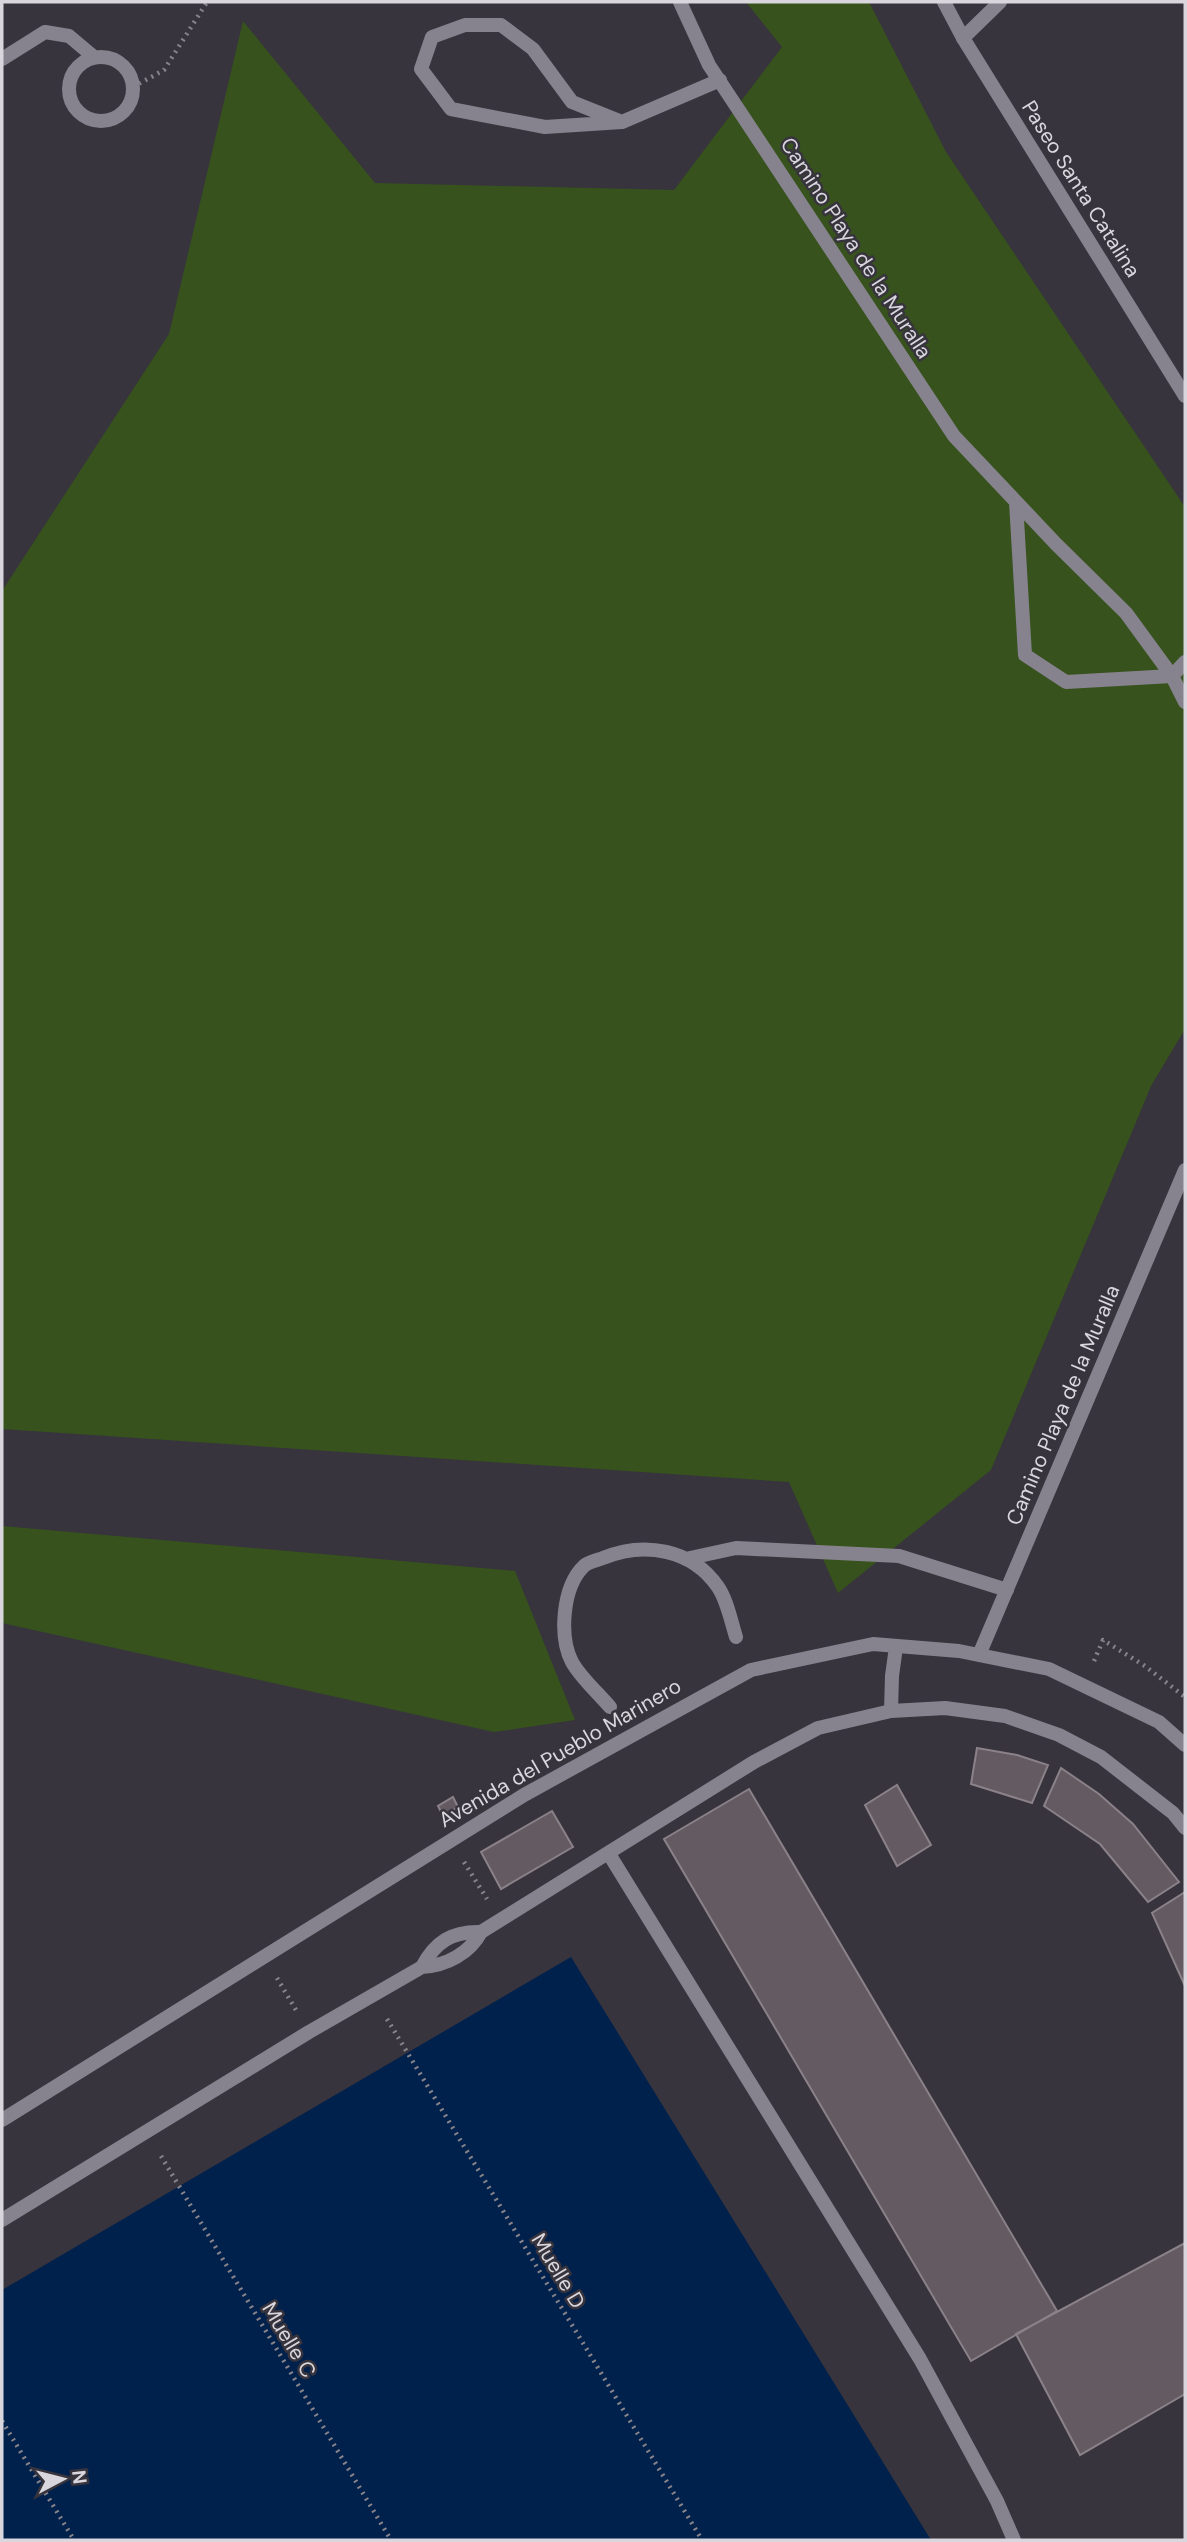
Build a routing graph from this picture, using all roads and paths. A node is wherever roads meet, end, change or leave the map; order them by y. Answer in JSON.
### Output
{"nodes":[{"id":1,"x":206,"y":2,"type":"edge"},
{"id":2,"x":680,"y":2,"type":"edge"},
{"id":3,"x":944,"y":2,"type":"edge"},
{"id":4,"x":1000,"y":2,"type":"edge"},
{"id":5,"x":963,"y":38,"type":"junction"},
{"id":6,"x":94,"y":57,"type":"junction"},
{"id":7,"x":2,"y":59,"type":"edge"},
{"id":8,"x":720,"y":80,"type":"junction"},
{"id":9,"x":133,"y":87,"type":"junction"},
{"id":10,"x":622,"y":122,"type":"junction"},
{"id":11,"x":1185,"y":396,"type":"edge"},
{"id":12,"x":1016,"y":502,"type":"junction"},
{"id":13,"x":1185,"y":662,"type":"edge"},
{"id":14,"x":1172,"y":676,"type":"junction"},
{"id":15,"x":1185,"y":702,"type":"edge"},
{"id":16,"x":1185,"y":1170,"type":"edge"},
{"id":17,"x":690,"y":1558,"type":"junction"},
{"id":18,"x":1007,"y":1590,"type":"junction"},
{"id":19,"x":736,"y":1637,"type":"dead end"},
{"id":20,"x":1103,"y":1640,"type":"dead end"},
{"id":21,"x":896,"y":1647,"type":"junction"},
{"id":22,"x":979,"y":1655,"type":"junction"},
{"id":23,"x":1185,"y":1697,"type":"edge"},
{"id":24,"x":610,"y":1707,"type":"dead end"},
{"id":25,"x":891,"y":1710,"type":"junction"},
{"id":26,"x":1185,"y":1745,"type":"edge"},
{"id":27,"x":1185,"y":1828,"type":"edge"},
{"id":28,"x":451,"y":1840,"type":"junction"},
{"id":29,"x":609,"y":1854,"type":"junction"},
{"id":30,"x":499,"y":1921,"type":"junction"},
{"id":31,"x":264,"y":1956,"type":"junction"},
{"id":32,"x":387,"y":2018,"type":"dead end"},
{"id":33,"x":309,"y":2032,"type":"junction"},
{"id":34,"x":2,"y":2120,"type":"edge"},
{"id":35,"x":161,"y":2156,"type":"dead end"},
{"id":36,"x":2,"y":2220,"type":"edge"},
{"id":37,"x":2,"y":2421,"type":"edge"},
{"id":38,"x":74,"y":2540,"type":"edge"},
{"id":39,"x":391,"y":2540,"type":"edge"},
{"id":40,"x":702,"y":2540,"type":"edge"},
{"id":41,"x":1014,"y":2540,"type":"edge"}],
"edges":[{"from":1,"to":9,"type":"path"},
{"from":2,"to":8,"type":"street","name":"Camino Playa de la Muralla"},
{"from":3,"to":5,"type":"street","name":"Paseo Santa Catalina"},
{"from":4,"to":5,"type":"street"},
{"from":5,"to":11,"type":"street","name":"Paseo Santa Catalina"},
{"from":6,"to":7,"type":"street"},
{"from":6,"to":9,"type":"street"},
{"from":6,"to":9,"type":"street"},
{"from":8,"to":10,"type":"street"},
{"from":8,"to":12,"type":"street","name":"Camino Playa de la Muralla"},
{"from":10,"to":10,"type":"street"},
{"from":12,"to":14,"type":"street","name":"Camino Playa de la Muralla"},
{"from":12,"to":14,"type":"street"},
{"from":13,"to":14,"type":"street"},
{"from":14,"to":15,"type":"street","name":"Camino Playa de la Muralla"},
{"from":16,"to":18,"type":"street","name":"Camino Playa de la Muralla"},
{"from":17,"to":18,"type":"street"},
{"from":17,"to":19,"type":"street"},
{"from":17,"to":24,"type":"street"},
{"from":18,"to":22,"type":"street","name":"Camino Playa de la Muralla"},
{"from":20,"to":23,"type":"path"},
{"from":21,"to":22,"type":"street","name":"Avenida del Pueblo Marinero"},
{"from":21,"to":25,"type":"street"},
{"from":21,"to":28,"type":"street","name":"Avenida del Pueblo Marinero"},
{"from":22,"to":26,"type":"street","name":"Avenida del Pueblo Marinero"},
{"from":25,"to":27,"type":"street"},
{"from":25,"to":29,"type":"street"},
{"from":28,"to":30,"type":"path"},
{"from":28,"to":31,"type":"street","name":"Avenida del Pueblo Marinero"},
{"from":29,"to":30,"type":"street"},
{"from":29,"to":41,"type":"street"},
{"from":30,"to":33,"type":"street"},
{"from":31,"to":33,"type":"path"},
{"from":31,"to":34,"type":"street","name":"Avenida del Pueblo Marinero"},
{"from":32,"to":40,"type":"path","name":"Muelle D"},
{"from":33,"to":36,"type":"street"},
{"from":35,"to":39,"type":"path","name":"Muelle C"},
{"from":37,"to":38,"type":"path"}]}
